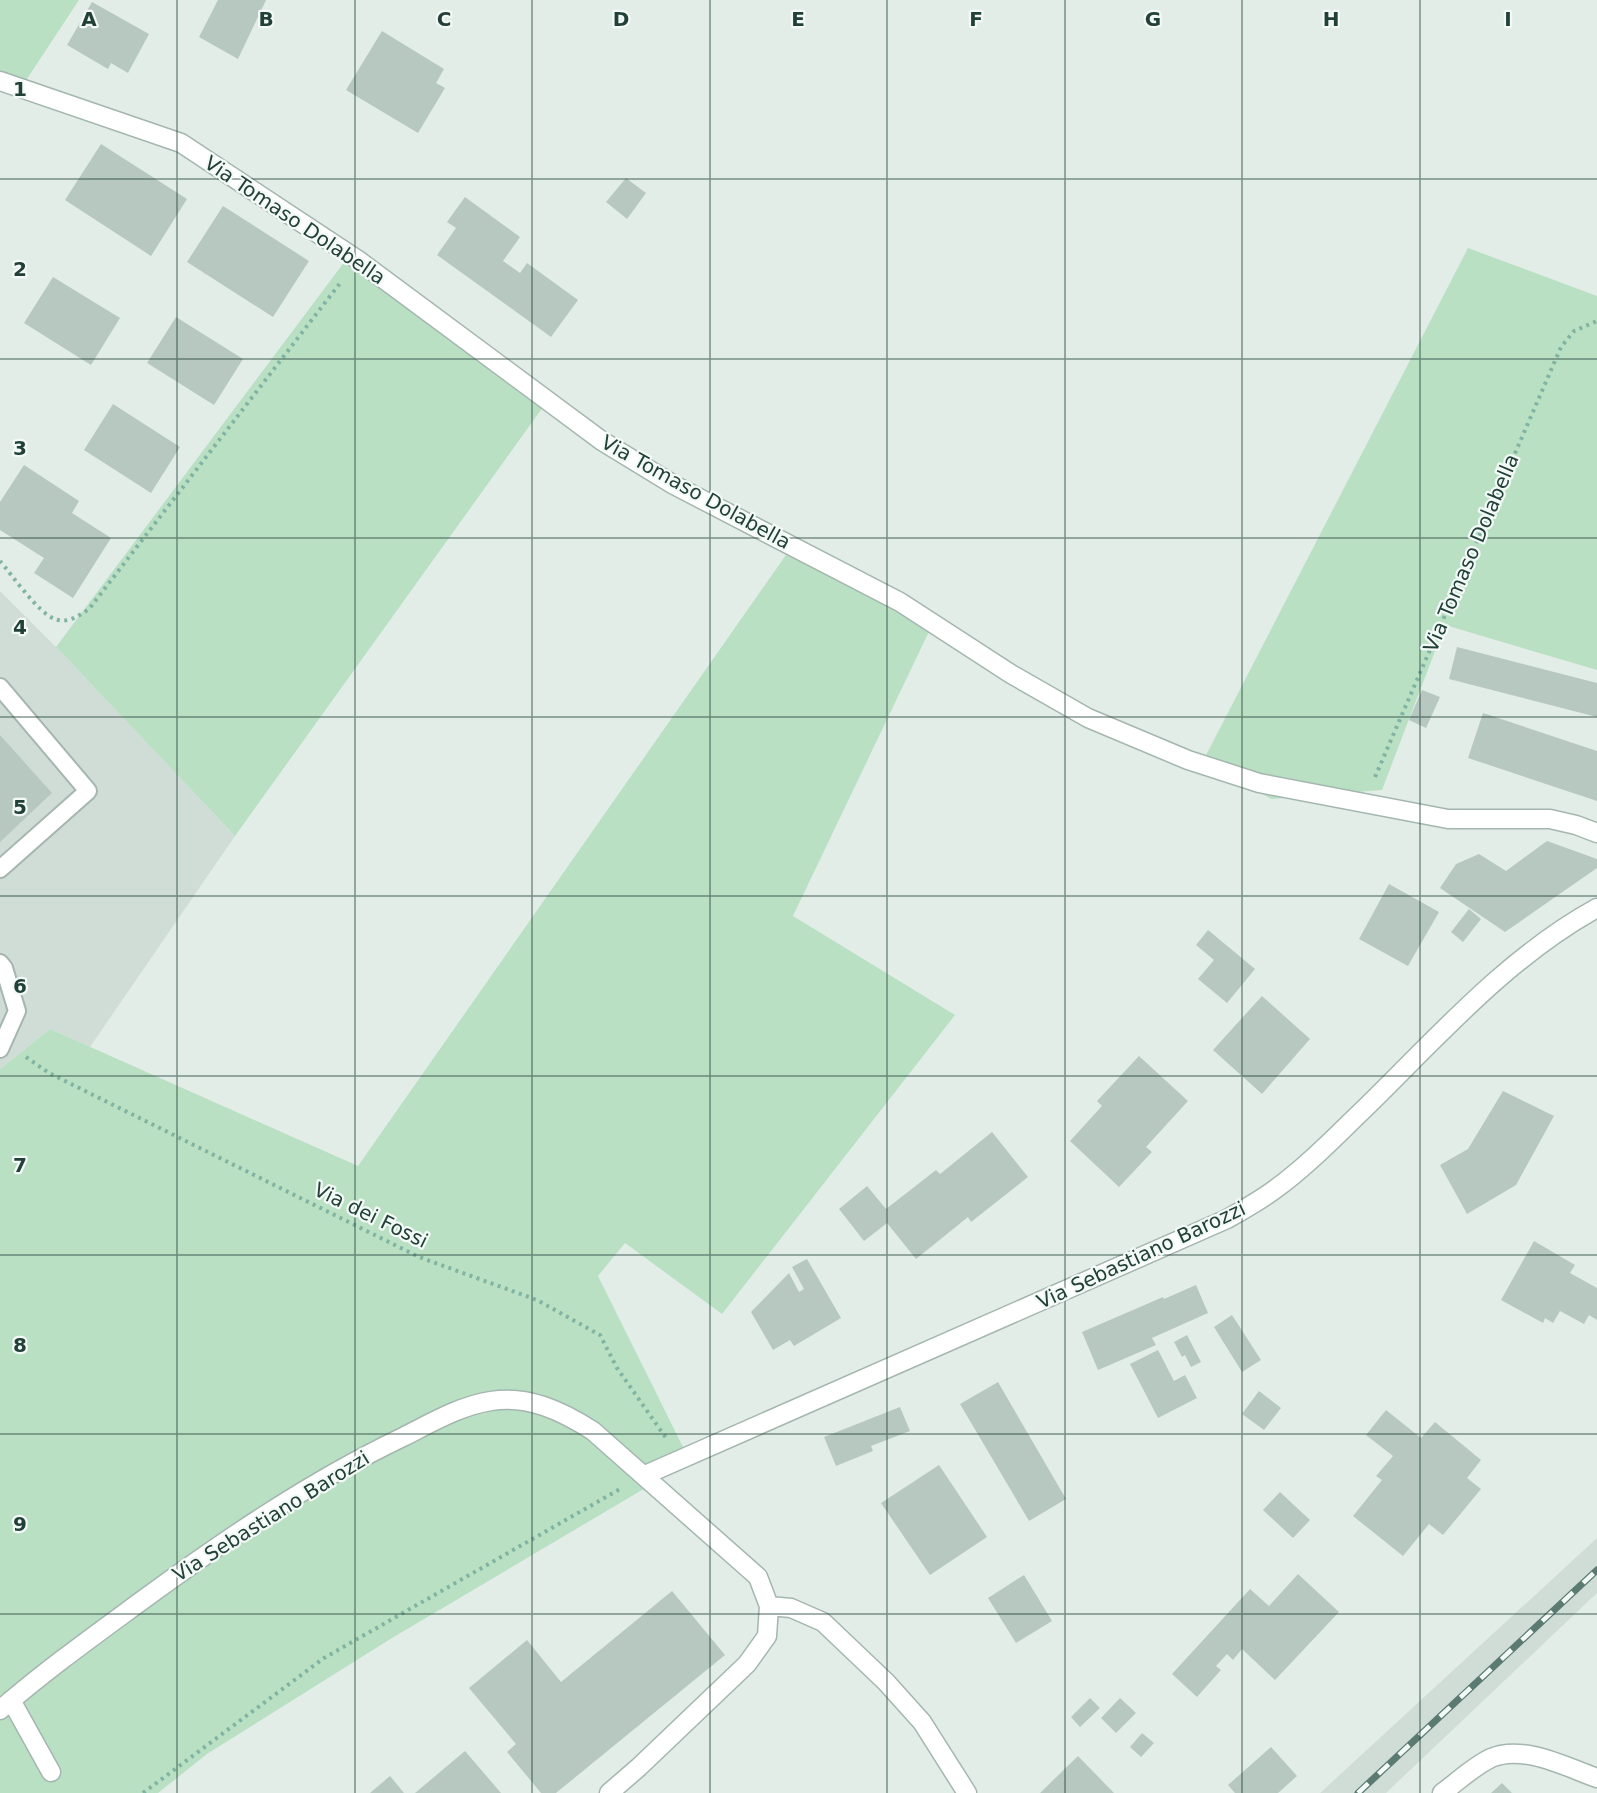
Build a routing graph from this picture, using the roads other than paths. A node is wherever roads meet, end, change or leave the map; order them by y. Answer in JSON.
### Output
{"nodes":[{"id":1,"x":0,"y":81,"type":"edge"},
{"id":2,"x":0,"y":687,"type":"edge"},
{"id":3,"x":1597,"y":833,"type":"edge"},
{"id":4,"x":0,"y":869,"type":"edge"},
{"id":5,"x":1597,"y":908,"type":"edge"},
{"id":6,"x":0,"y":963,"type":"edge"},
{"id":7,"x":2,"y":1045,"type":"edge"},
{"id":8,"x":645,"y":1475,"type":"junction"},
{"id":9,"x":769,"y":1605,"type":"junction"},
{"id":10,"x":5,"y":1705,"type":"edge"},
{"id":11,"x":51,"y":1772,"type":"dead end"},
{"id":12,"x":1597,"y":1778,"type":"edge"},
{"id":13,"x":609,"y":1793,"type":"edge"},
{"id":14,"x":967,"y":1793,"type":"edge"},
{"id":15,"x":1442,"y":1793,"type":"edge"}],
"edges":[{"from":1,"to":3,"type":"street","name":"Via Tomaso Dolabella"},
{"from":2,"to":4,"type":"lane"},
{"from":5,"to":8,"type":"street","name":"Via Sebastiano Barozzi"},
{"from":6,"to":7,"type":"lane"},
{"from":8,"to":9,"type":"street"},
{"from":8,"to":10,"type":"street","name":"Via Sebastiano Barozzi"},
{"from":9,"to":13,"type":"street"},
{"from":9,"to":14,"type":"street"},
{"from":10,"to":11,"type":"street","name":"Via Sebastiano Barozzi"},
{"from":12,"to":15,"type":"street"}]}
